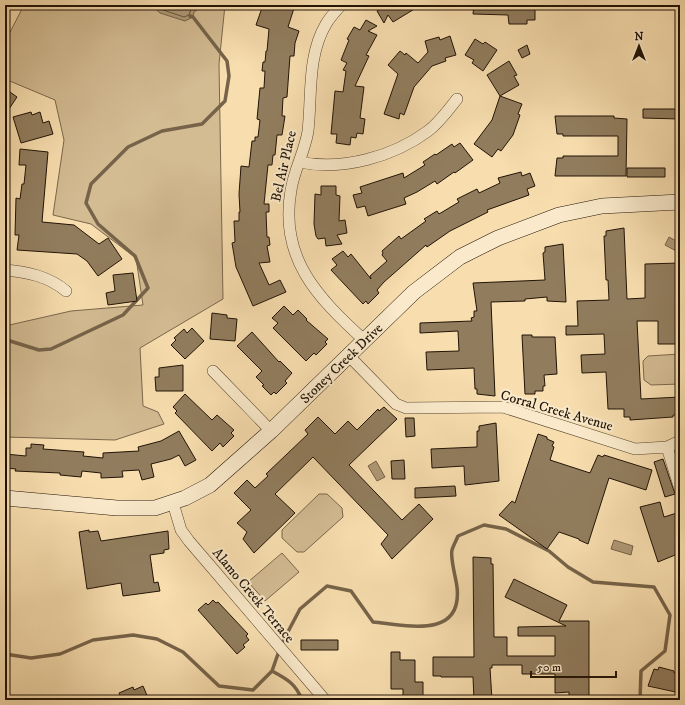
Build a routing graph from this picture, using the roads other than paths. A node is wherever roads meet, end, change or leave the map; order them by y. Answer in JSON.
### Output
{"nodes":[{"id":1,"x":341,"y":5,"type":"edge"},
{"id":2,"x":457,"y":99,"type":"dead end"},
{"id":3,"x":300,"y":162,"type":"junction"},
{"id":4,"x":680,"y":202,"type":"edge"},
{"id":5,"x":5,"y":270,"type":"edge"},
{"id":6,"x":66,"y":291,"type":"dead end"},
{"id":7,"x":364,"y":340,"type":"junction"},
{"id":8,"x":349,"y":356,"type":"junction"},
{"id":9,"x":213,"y":371,"type":"dead end"},
{"id":10,"x":271,"y":431,"type":"junction"},
{"id":11,"x":680,"y":441,"type":"edge"},
{"id":12,"x":667,"y":447,"type":"junction"},
{"id":13,"x":680,"y":489,"type":"edge"},
{"id":14,"x":5,"y":498,"type":"edge"},
{"id":15,"x":173,"y":503,"type":"junction"},
{"id":16,"x":325,"y":700,"type":"edge"}],
"edges":[{"from":1,"to":3,"type":"street","name":"Bel Air Place"},
{"from":2,"to":3,"type":"street"},
{"from":3,"to":7,"type":"street","name":"Bel Air Place"},
{"from":4,"to":7,"type":"street","name":"Stoney Creek Drive"},
{"from":5,"to":6,"type":"street"},
{"from":7,"to":8,"type":"street","name":"Stoney Creek Drive"},
{"from":8,"to":10,"type":"street","name":"Stoney Creek Drive"},
{"from":8,"to":12,"type":"street","name":"Corral Creek Avenue"},
{"from":9,"to":10,"type":"street"},
{"from":10,"to":15,"type":"street","name":"Stoney Creek Drive"},
{"from":11,"to":12,"type":"street","name":"Corral Creek Avenue"},
{"from":12,"to":13,"type":"street"},
{"from":14,"to":15,"type":"street","name":"Stoney Creek Drive"},
{"from":15,"to":16,"type":"street","name":"Alamo Creek Terrace"}]}
